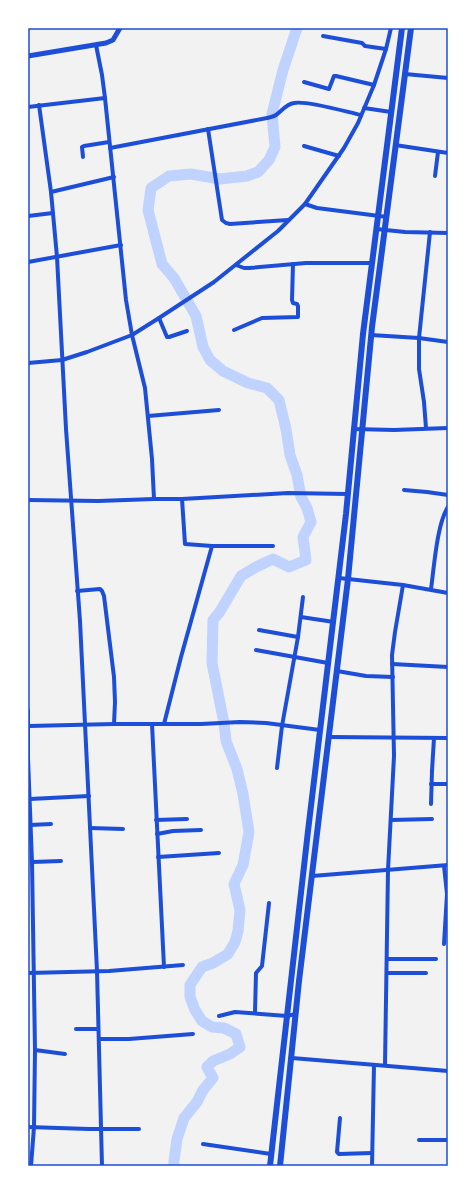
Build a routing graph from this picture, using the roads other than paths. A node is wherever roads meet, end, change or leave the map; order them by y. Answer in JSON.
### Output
{"nodes":[{"id":1,"x":120,"y":28,"type":"edge"},
{"id":2,"x":391,"y":28,"type":"edge"},
{"id":3,"x":402,"y":28,"type":"edge"},
{"id":4,"x":411,"y":28,"type":"edge"},
{"id":5,"x":323,"y":36,"type":"dead end"},
{"id":6,"x":96,"y":45,"type":"junction"},
{"id":7,"x":386,"y":49,"type":"junction"},
{"id":8,"x":28,"y":56,"type":"edge"},
{"id":9,"x":405,"y":74,"type":"junction"},
{"id":10,"x":448,"y":78,"type":"edge"},
{"id":11,"x":304,"y":82,"type":"dead end"},
{"id":12,"x":374,"y":85,"type":"junction"},
{"id":13,"x":105,"y":98,"type":"junction"},
{"id":14,"x":39,"y":105,"type":"junction"},
{"id":15,"x":28,"y":107,"type":"edge"},
{"id":16,"x":364,"y":108,"type":"junction"},
{"id":17,"x":391,"y":112,"type":"junction"},
{"id":18,"x":361,"y":115,"type":"junction"},
{"id":19,"x":208,"y":129,"type":"junction"},
{"id":20,"x":109,"y":142,"type":"junction"},
{"id":21,"x":395,"y":145,"type":"junction"},
{"id":22,"x":304,"y":146,"type":"dead end"},
{"id":23,"x":110,"y":148,"type":"junction"},
{"id":24,"x":438,"y":152,"type":"junction"},
{"id":25,"x":448,"y":153,"type":"edge"},
{"id":26,"x":339,"y":156,"type":"junction"},
{"id":27,"x":83,"y":157,"type":"dead end"},
{"id":28,"x":435,"y":176,"type":"dead end"},
{"id":29,"x":114,"y":177,"type":"junction"},
{"id":30,"x":51,"y":192,"type":"junction"},
{"id":31,"x":305,"y":204,"type":"junction"},
{"id":32,"x":53,"y":213,"type":"junction"},
{"id":33,"x":378,"y":215,"type":"junction"},
{"id":34,"x":28,"y":216,"type":"edge"},
{"id":35,"x":387,"y":216,"type":"junction"},
{"id":36,"x":288,"y":220,"type":"junction"},
{"id":37,"x":376,"y":229,"type":"junction"},
{"id":38,"x":385,"y":230,"type":"junction"},
{"id":39,"x":430,"y":232,"type":"junction"},
{"id":40,"x":448,"y":233,"type":"edge"},
{"id":41,"x":121,"y":245,"type":"junction"},
{"id":42,"x":57,"y":257,"type":"junction"},
{"id":43,"x":28,"y":262,"type":"edge"},
{"id":44,"x":372,"y":263,"type":"junction"},
{"id":45,"x":293,"y":264,"type":"junction"},
{"id":46,"x":236,"y":265,"type":"junction"},
{"id":47,"x":159,"y":318,"type":"junction"},
{"id":48,"x":234,"y":330,"type":"dead end"},
{"id":49,"x":187,"y":331,"type":"dead end"},
{"id":50,"x":132,"y":334,"type":"junction"},
{"id":51,"x":372,"y":335,"type":"junction"},
{"id":52,"x":419,"y":338,"type":"junction"},
{"id":53,"x":448,"y":342,"type":"edge"},
{"id":54,"x":62,"y":360,"type":"junction"},
{"id":55,"x":28,"y":363,"type":"edge"},
{"id":56,"x":218,"y":410,"type":"dead end"},
{"id":57,"x":148,"y":416,"type":"junction"},
{"id":58,"x":426,"y":428,"type":"junction"},
{"id":59,"x":448,"y":428,"type":"edge"},
{"id":60,"x":353,"y":429,"type":"junction"},
{"id":61,"x":362,"y":429,"type":"junction"},
{"id":62,"x":404,"y":490,"type":"dead end"},
{"id":63,"x":348,"y":494,"type":"junction"},
{"id":64,"x":448,"y":495,"type":"edge"},
{"id":65,"x":154,"y":499,"type":"junction"},
{"id":66,"x":182,"y":499,"type":"junction"},
{"id":67,"x":28,"y":500,"type":"edge"},
{"id":68,"x":71,"y":501,"type":"junction"},
{"id":69,"x":448,"y":507,"type":"edge"},
{"id":70,"x":212,"y":546,"type":"junction"},
{"id":71,"x":273,"y":546,"type":"dead end"},
{"id":72,"x":339,"y":578,"type":"junction"},
{"id":73,"x":348,"y":579,"type":"junction"},
{"id":74,"x":404,"y":585,"type":"junction"},
{"id":75,"x":431,"y":589,"type":"junction"},
{"id":76,"x":77,"y":591,"type":"junction"},
{"id":77,"x":448,"y":593,"type":"edge"},
{"id":78,"x":303,"y":597,"type":"dead end"},
{"id":79,"x":301,"y":617,"type":"junction"},
{"id":80,"x":334,"y":622,"type":"junction"},
{"id":81,"x":259,"y":630,"type":"dead end"},
{"id":82,"x":298,"y":637,"type":"junction"},
{"id":83,"x":256,"y":650,"type":"dead end"},
{"id":84,"x":295,"y":657,"type":"junction"},
{"id":85,"x":328,"y":663,"type":"junction"},
{"id":86,"x":392,"y":664,"type":"junction"},
{"id":87,"x":448,"y":667,"type":"edge"},
{"id":88,"x":336,"y":671,"type":"junction"},
{"id":89,"x":393,"y":677,"type":"junction"},
{"id":90,"x":28,"y":710,"type":"edge"},
{"id":91,"x":85,"y":724,"type":"junction"},
{"id":92,"x":114,"y":724,"type":"junction"},
{"id":93,"x":152,"y":724,"type":"junction"},
{"id":94,"x":164,"y":724,"type":"junction"},
{"id":95,"x":29,"y":726,"type":"edge"},
{"id":96,"x":282,"y":726,"type":"junction"},
{"id":97,"x":320,"y":730,"type":"junction"},
{"id":98,"x":329,"y":737,"type":"junction"},
{"id":99,"x":394,"y":738,"type":"junction"},
{"id":100,"x":434,"y":738,"type":"junction"},
{"id":101,"x":448,"y":738,"type":"edge"},
{"id":102,"x":28,"y":758,"type":"edge"},
{"id":103,"x":277,"y":768,"type":"dead end"},
{"id":104,"x":431,"y":784,"type":"junction"},
{"id":105,"x":448,"y":784,"type":"edge"},
{"id":106,"x":89,"y":796,"type":"junction"},
{"id":107,"x":30,"y":799,"type":"junction"},
{"id":108,"x":431,"y":804,"type":"dead end"},
{"id":109,"x":187,"y":819,"type":"dead end"},
{"id":110,"x":432,"y":819,"type":"dead end"},
{"id":111,"x":156,"y":820,"type":"junction"},
{"id":112,"x":391,"y":820,"type":"junction"},
{"id":113,"x":29,"y":822,"type":"edge"},
{"id":114,"x":51,"y":824,"type":"dead end"},
{"id":115,"x":90,"y":828,"type":"junction"},
{"id":116,"x":124,"y":829,"type":"dead end"},
{"id":117,"x":201,"y":830,"type":"dead end"},
{"id":118,"x":308,"y":832,"type":"junction"},
{"id":119,"x":317,"y":832,"type":"junction"},
{"id":120,"x":157,"y":834,"type":"junction"},
{"id":121,"x":29,"y":845,"type":"edge"},
{"id":122,"x":219,"y":853,"type":"dead end"},
{"id":123,"x":158,"y":857,"type":"junction"},
{"id":124,"x":61,"y":861,"type":"dead end"},
{"id":125,"x":32,"y":862,"type":"junction"},
{"id":126,"x":446,"y":866,"type":"edge"},
{"id":127,"x":388,"y":870,"type":"junction"},
{"id":128,"x":312,"y":876,"type":"junction"},
{"id":129,"x":447,"y":894,"type":"edge"},
{"id":130,"x":269,"y":903,"type":"dead end"},
{"id":131,"x":447,"y":921,"type":"edge"},
{"id":132,"x":444,"y":944,"type":"dead end"},
{"id":133,"x":387,"y":959,"type":"junction"},
{"id":134,"x":436,"y":959,"type":"dead end"},
{"id":135,"x":183,"y":965,"type":"dead end"},
{"id":136,"x":164,"y":967,"type":"junction"},
{"id":137,"x":97,"y":971,"type":"junction"},
{"id":138,"x":28,"y":973,"type":"edge"},
{"id":139,"x":34,"y":973,"type":"junction"},
{"id":140,"x":387,"y":973,"type":"junction"},
{"id":141,"x":426,"y":973,"type":"dead end"},
{"id":142,"x":255,"y":1013,"type":"junction"},
{"id":143,"x":296,"y":1014,"type":"junction"},
{"id":144,"x":219,"y":1016,"type":"dead end"},
{"id":145,"x":287,"y":1016,"type":"junction"},
{"id":146,"x":76,"y":1029,"type":"dead end"},
{"id":147,"x":98,"y":1029,"type":"junction"},
{"id":148,"x":193,"y":1034,"type":"dead end"},
{"id":149,"x":99,"y":1040,"type":"junction"},
{"id":150,"x":35,"y":1050,"type":"junction"},
{"id":151,"x":65,"y":1054,"type":"dead end"},
{"id":152,"x":292,"y":1058,"type":"junction"},
{"id":153,"x":374,"y":1065,"type":"junction"},
{"id":154,"x":385,"y":1065,"type":"junction"},
{"id":155,"x":448,"y":1071,"type":"edge"},
{"id":156,"x":340,"y":1118,"type":"dead end"},
{"id":157,"x":28,"y":1127,"type":"edge"},
{"id":158,"x":34,"y":1127,"type":"junction"},
{"id":159,"x":275,"y":1128,"type":"junction"},
{"id":160,"x":139,"y":1129,"type":"dead end"},
{"id":161,"x":284,"y":1129,"type":"junction"},
{"id":162,"x":101,"y":1130,"type":"junction"},
{"id":163,"x":419,"y":1140,"type":"dead end"},
{"id":164,"x":448,"y":1140,"type":"edge"},
{"id":165,"x":203,"y":1144,"type":"dead end"},
{"id":166,"x":372,"y":1153,"type":"junction"},
{"id":167,"x":271,"y":1154,"type":"junction"},
{"id":168,"x":31,"y":1166,"type":"edge"},
{"id":169,"x":102,"y":1166,"type":"edge"},
{"id":170,"x":270,"y":1166,"type":"edge"},
{"id":171,"x":280,"y":1166,"type":"edge"},
{"id":172,"x":372,"y":1166,"type":"edge"}],
"edges":[{"from":1,"to":6,"type":"street"},
{"from":2,"to":7,"type":"street"},
{"from":3,"to":17,"type":"highway"},
{"from":4,"to":9,"type":"highway"},
{"from":5,"to":7,"type":"street"},
{"from":6,"to":8,"type":"street"},
{"from":6,"to":13,"type":"street"},
{"from":7,"to":12,"type":"street"},
{"from":9,"to":10,"type":"street"},
{"from":9,"to":21,"type":"highway"},
{"from":11,"to":12,"type":"street"},
{"from":12,"to":16,"type":"street"},
{"from":13,"to":14,"type":"street"},
{"from":13,"to":20,"type":"street"},
{"from":14,"to":15,"type":"street"},
{"from":14,"to":30,"type":"street"},
{"from":16,"to":17,"type":"street"},
{"from":16,"to":18,"type":"street"},
{"from":17,"to":33,"type":"highway"},
{"from":18,"to":19,"type":"street"},
{"from":18,"to":26,"type":"street"},
{"from":19,"to":23,"type":"street"},
{"from":19,"to":36,"type":"street"},
{"from":20,"to":23,"type":"street"},
{"from":20,"to":27,"type":"street"},
{"from":21,"to":24,"type":"street"},
{"from":21,"to":35,"type":"highway"},
{"from":22,"to":26,"type":"street"},
{"from":23,"to":29,"type":"street"},
{"from":24,"to":25,"type":"street"},
{"from":24,"to":28,"type":"street"},
{"from":26,"to":31,"type":"street"},
{"from":29,"to":30,"type":"street"},
{"from":29,"to":41,"type":"street"},
{"from":30,"to":32,"type":"street"},
{"from":31,"to":33,"type":"street"},
{"from":31,"to":36,"type":"street"},
{"from":32,"to":34,"type":"street"},
{"from":32,"to":42,"type":"street"},
{"from":33,"to":35,"type":"street"},
{"from":33,"to":37,"type":"highway"},
{"from":35,"to":38,"type":"highway"},
{"from":36,"to":46,"type":"street"},
{"from":37,"to":38,"type":"street"},
{"from":37,"to":44,"type":"highway"},
{"from":38,"to":39,"type":"street"},
{"from":38,"to":51,"type":"highway"},
{"from":39,"to":40,"type":"street"},
{"from":39,"to":52,"type":"street"},
{"from":41,"to":42,"type":"street"},
{"from":41,"to":50,"type":"street"},
{"from":42,"to":43,"type":"street"},
{"from":42,"to":54,"type":"street"},
{"from":44,"to":45,"type":"street"},
{"from":44,"to":60,"type":"highway"},
{"from":45,"to":46,"type":"street"},
{"from":45,"to":48,"type":"street"},
{"from":46,"to":47,"type":"street"},
{"from":47,"to":49,"type":"street"},
{"from":47,"to":50,"type":"street"},
{"from":50,"to":54,"type":"street"},
{"from":50,"to":57,"type":"street"},
{"from":51,"to":52,"type":"street"},
{"from":51,"to":61,"type":"highway"},
{"from":52,"to":53,"type":"street"},
{"from":52,"to":58,"type":"street"},
{"from":54,"to":55,"type":"street"},
{"from":54,"to":68,"type":"street"},
{"from":56,"to":57,"type":"street"},
{"from":57,"to":65,"type":"street"},
{"from":58,"to":59,"type":"street"},
{"from":58,"to":61,"type":"street"},
{"from":60,"to":61,"type":"street"},
{"from":60,"to":63,"type":"highway"},
{"from":61,"to":73,"type":"highway"},
{"from":62,"to":64,"type":"street"},
{"from":63,"to":66,"type":"street"},
{"from":63,"to":72,"type":"highway"},
{"from":65,"to":66,"type":"street"},
{"from":65,"to":68,"type":"street"},
{"from":66,"to":70,"type":"street"},
{"from":67,"to":68,"type":"street"},
{"from":68,"to":76,"type":"street"},
{"from":69,"to":75,"type":"street"},
{"from":70,"to":71,"type":"street"},
{"from":70,"to":94,"type":"street"},
{"from":72,"to":73,"type":"street"},
{"from":72,"to":80,"type":"highway"},
{"from":73,"to":74,"type":"street"},
{"from":73,"to":88,"type":"highway"},
{"from":74,"to":75,"type":"street"},
{"from":74,"to":86,"type":"street"},
{"from":75,"to":77,"type":"street"},
{"from":76,"to":91,"type":"street"},
{"from":76,"to":92,"type":"street"},
{"from":78,"to":79,"type":"street"},
{"from":79,"to":80,"type":"street"},
{"from":79,"to":82,"type":"street"},
{"from":80,"to":85,"type":"highway"},
{"from":81,"to":82,"type":"street"},
{"from":82,"to":84,"type":"street"},
{"from":83,"to":84,"type":"street"},
{"from":84,"to":85,"type":"street"},
{"from":84,"to":96,"type":"street"},
{"from":85,"to":97,"type":"highway"},
{"from":86,"to":87,"type":"street"},
{"from":86,"to":89,"type":"street"},
{"from":88,"to":89,"type":"street"},
{"from":88,"to":98,"type":"highway"},
{"from":89,"to":99,"type":"street"},
{"from":90,"to":95,"type":"street"},
{"from":91,"to":92,"type":"street"},
{"from":91,"to":95,"type":"street"},
{"from":91,"to":106,"type":"street"},
{"from":92,"to":93,"type":"street"},
{"from":93,"to":94,"type":"street"},
{"from":93,"to":111,"type":"street"},
{"from":94,"to":96,"type":"street"},
{"from":95,"to":102,"type":"street"},
{"from":96,"to":97,"type":"street"},
{"from":96,"to":103,"type":"street"},
{"from":97,"to":118,"type":"highway"},
{"from":98,"to":99,"type":"street"},
{"from":98,"to":119,"type":"highway"},
{"from":99,"to":100,"type":"street"},
{"from":99,"to":112,"type":"street"},
{"from":100,"to":101,"type":"street"},
{"from":100,"to":104,"type":"street"},
{"from":102,"to":107,"type":"street"},
{"from":104,"to":105,"type":"street"},
{"from":104,"to":108,"type":"street"},
{"from":106,"to":107,"type":"street"},
{"from":106,"to":115,"type":"street"},
{"from":107,"to":113,"type":"street"},
{"from":109,"to":111,"type":"street"},
{"from":110,"to":112,"type":"street"},
{"from":111,"to":120,"type":"street"},
{"from":112,"to":127,"type":"street"},
{"from":113,"to":114,"type":"street"},
{"from":113,"to":121,"type":"street"},
{"from":115,"to":116,"type":"street"},
{"from":115,"to":137,"type":"street"},
{"from":117,"to":120,"type":"street"},
{"from":118,"to":119,"type":"highway"},
{"from":118,"to":145,"type":"highway"},
{"from":119,"to":128,"type":"highway"},
{"from":120,"to":123,"type":"street"},
{"from":121,"to":125,"type":"street"},
{"from":122,"to":123,"type":"street"},
{"from":123,"to":136,"type":"street"},
{"from":124,"to":125,"type":"street"},
{"from":125,"to":139,"type":"street"},
{"from":126,"to":127,"type":"street"},
{"from":126,"to":129,"type":"street"},
{"from":127,"to":128,"type":"street"},
{"from":127,"to":133,"type":"street"},
{"from":128,"to":143,"type":"highway"},
{"from":129,"to":131,"type":"street"},
{"from":130,"to":142,"type":"street"},
{"from":131,"to":132,"type":"street"},
{"from":133,"to":134,"type":"street"},
{"from":133,"to":140,"type":"street"},
{"from":135,"to":136,"type":"street"},
{"from":136,"to":137,"type":"street"},
{"from":137,"to":139,"type":"street"},
{"from":137,"to":147,"type":"street"},
{"from":138,"to":139,"type":"street"},
{"from":139,"to":150,"type":"street"},
{"from":140,"to":141,"type":"street"},
{"from":140,"to":154,"type":"street"},
{"from":142,"to":144,"type":"street"},
{"from":142,"to":145,"type":"street"},
{"from":143,"to":145,"type":"street"},
{"from":143,"to":152,"type":"highway"},
{"from":145,"to":159,"type":"highway"},
{"from":146,"to":147,"type":"street"},
{"from":147,"to":149,"type":"street"},
{"from":148,"to":149,"type":"street"},
{"from":149,"to":162,"type":"street"},
{"from":150,"to":151,"type":"street"},
{"from":150,"to":158,"type":"street"},
{"from":152,"to":153,"type":"street"},
{"from":152,"to":161,"type":"highway"},
{"from":153,"to":154,"type":"street"},
{"from":153,"to":166,"type":"street"},
{"from":154,"to":155,"type":"street"},
{"from":156,"to":166,"type":"street"},
{"from":157,"to":158,"type":"street"},
{"from":158,"to":162,"type":"street"},
{"from":158,"to":168,"type":"street"},
{"from":159,"to":161,"type":"highway"},
{"from":159,"to":167,"type":"highway"},
{"from":160,"to":162,"type":"street"},
{"from":161,"to":171,"type":"highway"},
{"from":162,"to":169,"type":"street"},
{"from":163,"to":164,"type":"street"},
{"from":165,"to":167,"type":"street"},
{"from":166,"to":172,"type":"street"},
{"from":167,"to":170,"type":"highway"}]}
